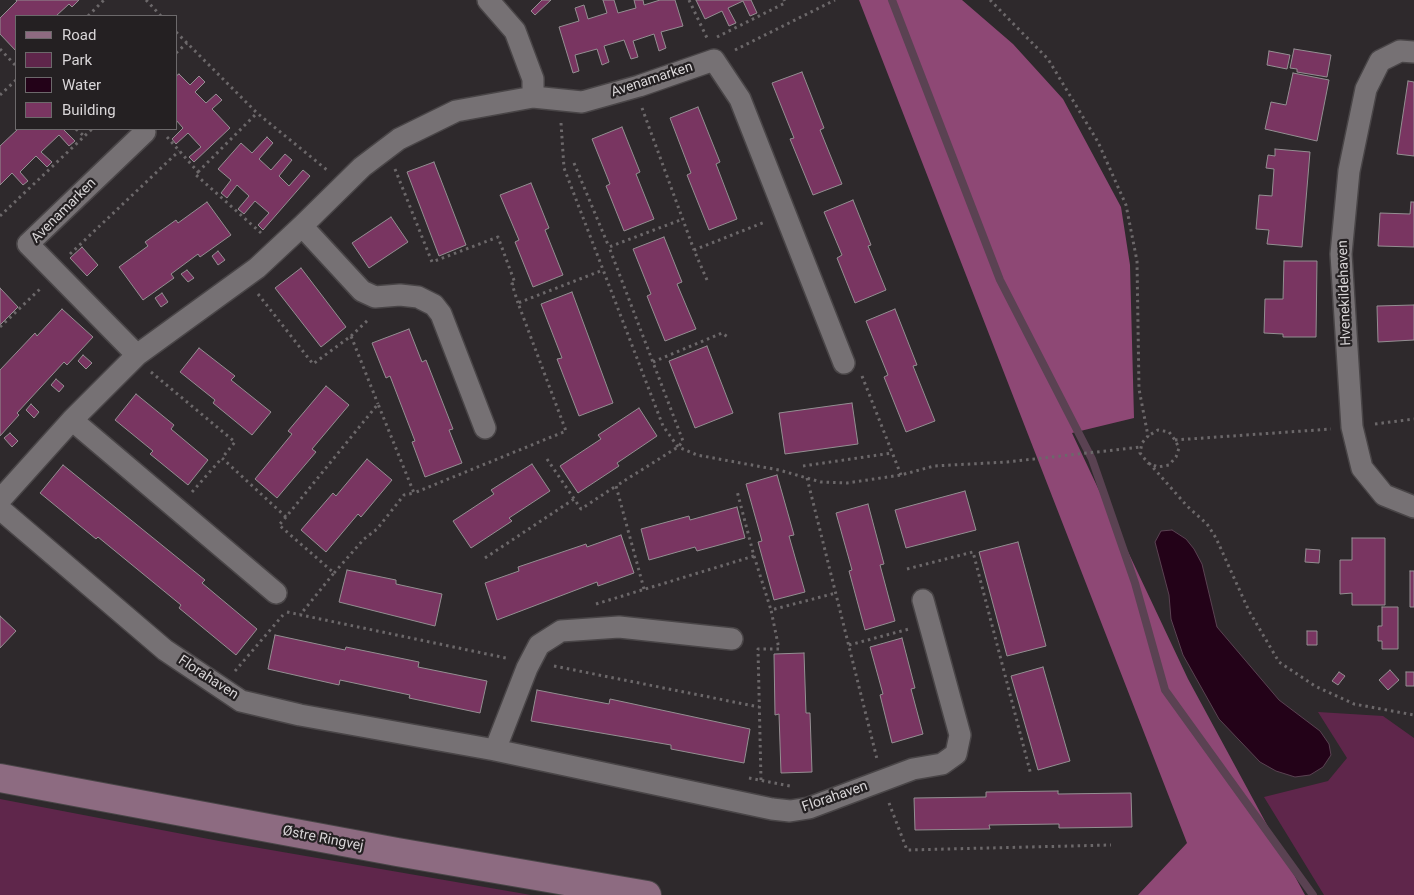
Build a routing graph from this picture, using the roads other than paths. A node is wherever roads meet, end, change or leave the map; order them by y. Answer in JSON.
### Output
{"nodes":[{"id":1,"x":488,"y":0,"type":"edge"},
{"id":2,"x":1414,"y":52,"type":"edge"},
{"id":3,"x":533,"y":97,"type":"junction"},
{"id":4,"x":154,"y":133,"type":"road end"},
{"id":5,"x":302,"y":226,"type":"junction"},
{"id":6,"x":137,"y":355,"type":"junction"},
{"id":7,"x":844,"y":363,"type":"road end"},
{"id":8,"x":72,"y":420,"type":"junction"},
{"id":9,"x":485,"y":428,"type":"dead end"},
{"id":10,"x":0,"y":500,"type":"edge"},
{"id":11,"x":1414,"y":507,"type":"edge"},
{"id":12,"x":0,"y":508,"type":"edge"},
{"id":13,"x":923,"y":600,"type":"dead end"},
{"id":14,"x":281,"y":605,"type":"road end"},
{"id":15,"x":732,"y":639,"type":"dead end"},
{"id":16,"x":495,"y":750,"type":"junction"},
{"id":17,"x":0,"y":778,"type":"edge"},
{"id":18,"x":647,"y":895,"type":"edge"}],
"edges":[{"from":1,"to":3,"type":"street"},
{"from":2,"to":11,"type":"street","name":"Hvenekildehaven"},
{"from":3,"to":5,"type":"street","name":"Avenamarken"},
{"from":3,"to":7,"type":"street","name":"Avenamarken"},
{"from":4,"to":6,"type":"street","name":"Avenamarken"},
{"from":5,"to":6,"type":"street","name":"Avenamarken"},
{"from":5,"to":9,"type":"street"},
{"from":6,"to":8,"type":"street","name":"Avenamarken"},
{"from":8,"to":10,"type":"street","name":"Avenamarken"},
{"from":8,"to":14,"type":"street"},
{"from":12,"to":16,"type":"street","name":"Florahaven"},
{"from":13,"to":16,"type":"street","name":"Florahaven"},
{"from":15,"to":16,"type":"street"},
{"from":17,"to":18,"type":"main road","name":"Østre Ringvej"}]}
